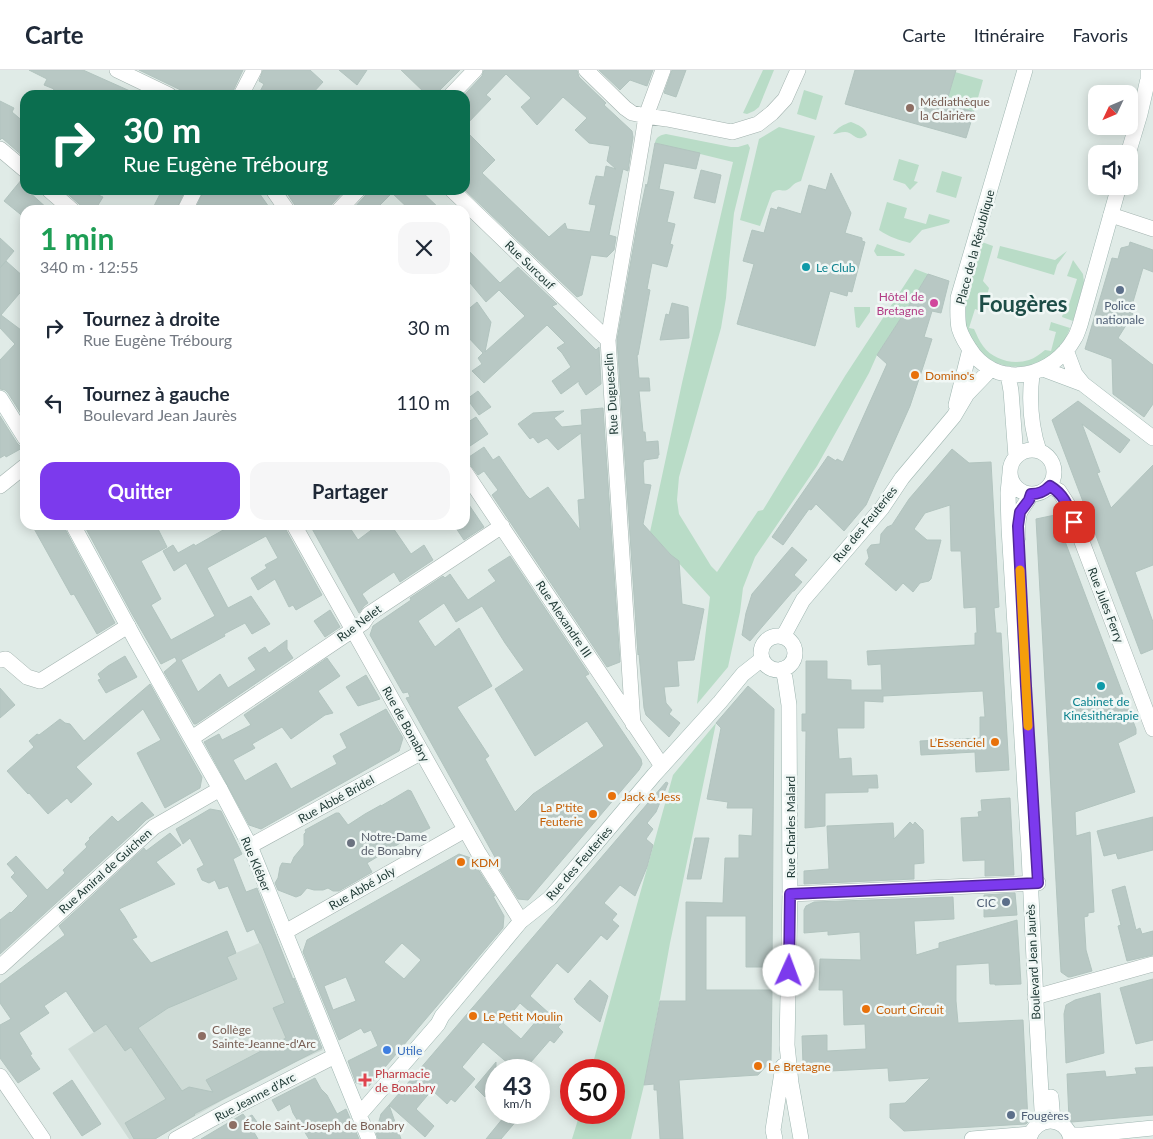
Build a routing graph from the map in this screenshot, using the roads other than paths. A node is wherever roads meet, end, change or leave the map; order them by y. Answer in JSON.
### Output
{"nodes":[{"id":1,"x":117,"y":70,"type":"edge"},
{"id":2,"x":254,"y":70,"type":"edge"},
{"id":3,"x":475,"y":70,"type":"edge"},
{"id":4,"x":586,"y":70,"type":"edge"},
{"id":5,"x":663,"y":70,"type":"edge"},
{"id":6,"x":798,"y":70,"type":"edge"},
{"id":7,"x":1025,"y":70,"type":"edge"},
{"id":8,"x":1148,"y":70,"type":"edge"},
{"id":9,"x":159,"y":90,"type":"edge"},
{"id":10,"x":244,"y":90,"type":"edge"},
{"id":11,"x":456,"y":90,"type":"edge"},
{"id":12,"x":646,"y":116,"type":"junction"},
{"id":13,"x":1131,"y":145,"type":"edge"},
{"id":14,"x":0,"y":148,"type":"edge"},
{"id":15,"x":20,"y":166,"type":"edge"},
{"id":16,"x":55,"y":195,"type":"edge"},
{"id":17,"x":353,"y":195,"type":"edge"},
{"id":18,"x":457,"y":195,"type":"edge"},
{"id":19,"x":1117,"y":195,"type":"edge"},
{"id":20,"x":66,"y":205,"type":"edge"},
{"id":21,"x":344,"y":205,"type":"edge"},
{"id":22,"x":468,"y":205,"type":"edge"},
{"id":23,"x":470,"y":207,"type":"edge"},
{"id":24,"x":1111,"y":215,"type":"junction"},
{"id":25,"x":1153,"y":229,"type":"edge"},
{"id":26,"x":608,"y":340,"type":"junction"},
{"id":27,"x":970,"y":350,"type":"junction"},
{"id":28,"x":1066,"y":350,"type":"junction"},
{"id":29,"x":991,"y":369,"type":"junction"},
{"id":30,"x":1037,"y":371,"type":"junction"},
{"id":31,"x":1008,"y":374,"type":"junction"},
{"id":32,"x":1083,"y":384,"type":"junction"},
{"id":33,"x":0,"y":398,"type":"edge"},
{"id":34,"x":954,"y":416,"type":"junction"},
{"id":35,"x":20,"y":430,"type":"edge"},
{"id":36,"x":1153,"y":438,"type":"edge"},
{"id":37,"x":1039,"y":451,"type":"junction"},
{"id":38,"x":1016,"y":457,"type":"junction"},
{"id":39,"x":20,"y":470,"type":"edge"},
{"id":40,"x":1010,"y":473,"type":"junction"},
{"id":41,"x":470,"y":479,"type":"edge"},
{"id":42,"x":0,"y":486,"type":"edge"},
{"id":43,"x":1050,"y":486,"type":"junction"},
{"id":44,"x":1031,"y":494,"type":"junction"},
{"id":45,"x":502,"y":526,"type":"junction"},
{"id":46,"x":76,"y":530,"type":"edge"},
{"id":47,"x":297,"y":530,"type":"edge"},
{"id":48,"x":128,"y":626,"type":"junction"},
{"id":49,"x":353,"y":630,"type":"junction"},
{"id":50,"x":782,"y":637,"type":"junction"},
{"id":51,"x":762,"y":659,"type":"junction"},
{"id":52,"x":0,"y":660,"type":"edge"},
{"id":53,"x":782,"y":669,"type":"junction"},
{"id":54,"x":1150,"y":713,"type":"edge"},
{"id":55,"x":633,"y":724,"type":"junction"},
{"id":56,"x":1153,"y":730,"type":"edge"},
{"id":57,"x":192,"y":738,"type":"junction"},
{"id":58,"x":422,"y":752,"type":"junction"},
{"id":59,"x":662,"y":766,"type":"junction"},
{"id":60,"x":220,"y":789,"type":"junction"},
{"id":61,"x":465,"y":830,"type":"junction"},
{"id":62,"x":250,"y":846,"type":"junction"},
{"id":63,"x":1034,"y":883,"type":"junction"},
{"id":64,"x":790,"y":894,"type":"junction"},
{"id":65,"x":521,"y":921,"type":"junction"},
{"id":66,"x":285,"y":932,"type":"junction"},
{"id":67,"x":1153,"y":964,"type":"edge"},
{"id":68,"x":0,"y":967,"type":"edge"},
{"id":69,"x":1040,"y":996,"type":"junction"},
{"id":70,"x":335,"y":1056,"type":"junction"},
{"id":71,"x":0,"y":1076,"type":"edge"},
{"id":72,"x":786,"y":1081,"type":"junction"},
{"id":73,"x":360,"y":1115,"type":"junction"},
{"id":74,"x":1048,"y":1122,"type":"junction"},
{"id":75,"x":1153,"y":1128,"type":"edge"},
{"id":76,"x":1030,"y":1137,"type":"edge"},
{"id":77,"x":1071,"y":1137,"type":"edge"},
{"id":78,"x":44,"y":1139,"type":"edge"},
{"id":79,"x":176,"y":1139,"type":"edge"},
{"id":80,"x":369,"y":1139,"type":"edge"},
{"id":81,"x":775,"y":1139,"type":"edge"},
{"id":82,"x":801,"y":1139,"type":"edge"},
{"id":83,"x":972,"y":1139,"type":"edge"}],
"edges":[{"from":1,"to":9,"type":"street"},
{"from":2,"to":10,"type":"street"},
{"from":3,"to":11,"type":"street"},
{"from":4,"to":12,"type":"street"},
{"from":5,"to":12,"type":"street","name":"Rue Duguesclin"},
{"from":6,"to":12,"type":"street"},
{"from":7,"to":27,"type":"street","name":"Place de la République"},
{"from":8,"to":13,"type":"street"},
{"from":12,"to":26,"type":"street","name":"Rue Duguesclin"},
{"from":14,"to":15,"type":"street"},
{"from":16,"to":20,"type":"street"},
{"from":17,"to":21,"type":"street"},
{"from":18,"to":22,"type":"street","name":"Rue Surcouf"},
{"from":19,"to":24,"type":"street"},
{"from":23,"to":26,"type":"street","name":"Rue Surcouf"},
{"from":24,"to":25,"type":"street"},
{"from":24,"to":28,"type":"street"},
{"from":26,"to":55,"type":"street","name":"Rue Duguesclin"},
{"from":27,"to":29,"type":"street","name":"Place de la République"},
{"from":27,"to":34,"type":"street","name":"Rue des Feuteries"},
{"from":28,"to":30,"type":"street"},
{"from":28,"to":32,"type":"street"},
{"from":29,"to":31,"type":"street","name":"Place de la République"},
{"from":29,"to":34,"type":"street","name":"Rue des Feuteries"},
{"from":30,"to":31,"type":"street","name":"Place de la République"},
{"from":30,"to":32,"type":"street"},
{"from":30,"to":37,"type":"street"},
{"from":31,"to":38,"type":"street"},
{"from":32,"to":36,"type":"street"},
{"from":33,"to":35,"type":"street"},
{"from":34,"to":50,"type":"street","name":"Rue des Feuteries"},
{"from":37,"to":38,"type":"street"},
{"from":37,"to":43,"type":"street"},
{"from":38,"to":40,"type":"street"},
{"from":39,"to":42,"type":"street"},
{"from":40,"to":44,"type":"street"},
{"from":40,"to":63,"type":"street","name":"Boulevard Jean Jaurès"},
{"from":41,"to":45,"type":"street","name":"Rue Alexandre III"},
{"from":43,"to":44,"type":"street"},
{"from":43,"to":54,"type":"street","name":"Rue Jules Ferry"},
{"from":44,"to":63,"type":"street","name":"Boulevard Jean Jaurès"},
{"from":45,"to":49,"type":"street","name":"Rue Nelet"},
{"from":45,"to":55,"type":"street","name":"Rue Alexandre III"},
{"from":46,"to":48,"type":"street","name":"Rue Kléber"},
{"from":47,"to":49,"type":"street","name":"Rue de Bonabry"},
{"from":48,"to":52,"type":"street"},
{"from":48,"to":57,"type":"street","name":"Rue Kléber"},
{"from":49,"to":57,"type":"street","name":"Rue Nelet"},
{"from":49,"to":58,"type":"street","name":"Rue de Bonabry"},
{"from":50,"to":51,"type":"street"},
{"from":50,"to":53,"type":"street"},
{"from":51,"to":53,"type":"street"},
{"from":51,"to":59,"type":"street","name":"Rue des Feuteries"},
{"from":53,"to":64,"type":"street","name":"Rue Charles Malard"},
{"from":54,"to":56,"type":"street","name":"Rue Jules Ferry"},
{"from":55,"to":59,"type":"street","name":"Rue Alexandre III"},
{"from":57,"to":60,"type":"street","name":"Rue Kléber"},
{"from":58,"to":61,"type":"street","name":"Rue de Bonabry"},
{"from":58,"to":62,"type":"street","name":"Rue Abbé Bridel"},
{"from":59,"to":65,"type":"street","name":"Rue des Feuteries"},
{"from":60,"to":62,"type":"street","name":"Rue Kléber"},
{"from":60,"to":68,"type":"street","name":"Rue Amiral de Guichen"},
{"from":61,"to":65,"type":"street","name":"Rue de Bonabry"},
{"from":61,"to":66,"type":"street","name":"Rue Abbé Joly"},
{"from":62,"to":66,"type":"street","name":"Rue Kléber"},
{"from":63,"to":64,"type":"street"},
{"from":63,"to":69,"type":"street","name":"Boulevard Jean Jaurès"},
{"from":64,"to":72,"type":"street","name":"Rue Charles Malard"},
{"from":65,"to":73,"type":"street","name":"Rue des Feuteries"},
{"from":66,"to":70,"type":"street","name":"Rue Kléber"},
{"from":67,"to":69,"type":"street"},
{"from":69,"to":74,"type":"street","name":"Boulevard Jean Jaurès"},
{"from":70,"to":73,"type":"street","name":"Rue Kléber"},
{"from":70,"to":79,"type":"street","name":"Rue Jeanne d'Arc"},
{"from":71,"to":78,"type":"street"},
{"from":72,"to":81,"type":"street","name":"Rue Charles Malard"},
{"from":72,"to":82,"type":"street"},
{"from":73,"to":80,"type":"street","name":"Rue Kléber"},
{"from":74,"to":76,"type":"street"},
{"from":74,"to":77,"type":"street"},
{"from":75,"to":77,"type":"street"},
{"from":76,"to":83,"type":"street"}]}
